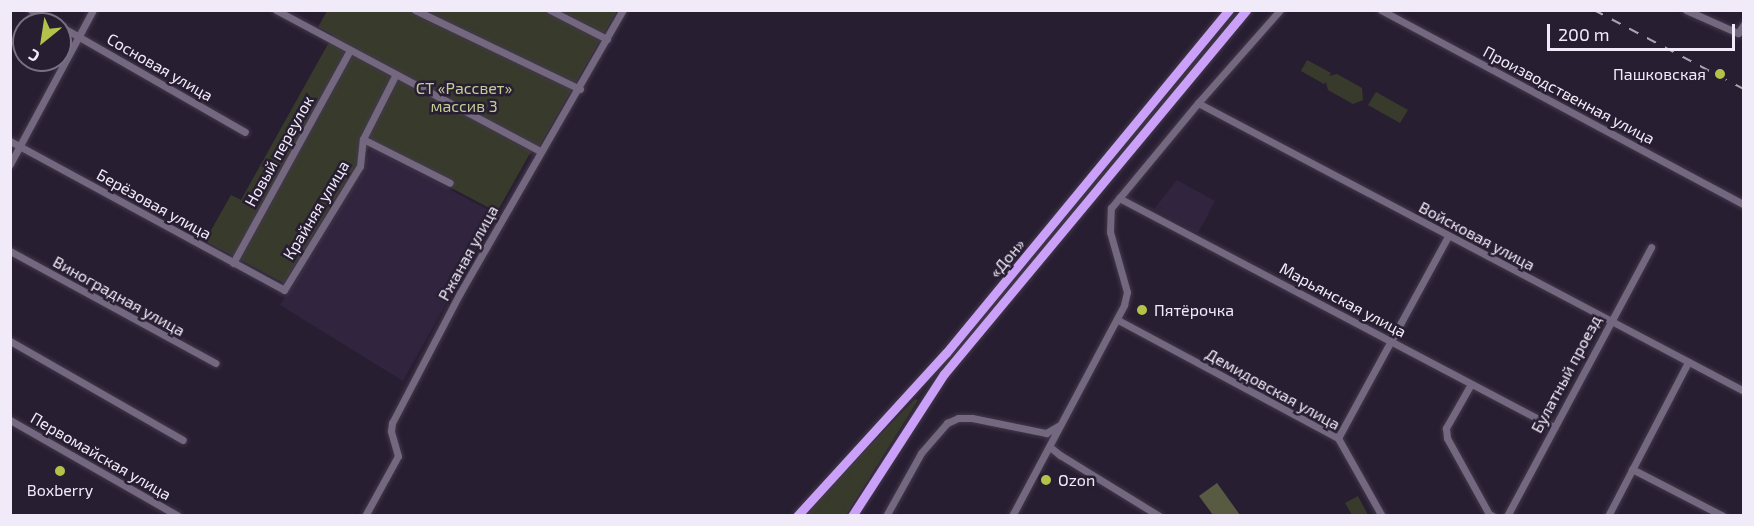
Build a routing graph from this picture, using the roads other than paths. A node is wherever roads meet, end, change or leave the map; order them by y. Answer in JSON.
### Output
{"nodes":[{"id":1,"x":93,"y":10,"type":"edge"},
{"id":2,"x":276,"y":10,"type":"edge"},
{"id":3,"x":415,"y":10,"type":"edge"},
{"id":4,"x":550,"y":10,"type":"edge"},
{"id":5,"x":623,"y":10,"type":"edge"},
{"id":6,"x":1229,"y":10,"type":"edge"},
{"id":7,"x":1246,"y":10,"type":"edge"},
{"id":8,"x":1280,"y":10,"type":"edge"},
{"id":9,"x":1381,"y":10,"type":"edge"},
{"id":10,"x":1686,"y":10,"type":"edge"},
{"id":11,"x":1743,"y":24,"type":"edge"},
{"id":12,"x":72,"y":32,"type":"edge"},
{"id":13,"x":1741,"y":35,"type":"edge"},
{"id":14,"x":79,"y":36,"type":"junction"},
{"id":15,"x":607,"y":39,"type":"junction"},
{"id":16,"x":349,"y":52,"type":"junction"},
{"id":17,"x":395,"y":76,"type":"junction"},
{"id":18,"x":580,"y":89,"type":"junction"},
{"id":19,"x":1198,"y":103,"type":"junction"},
{"id":20,"x":246,"y":132,"type":"dead end"},
{"id":21,"x":363,"y":139,"type":"junction"},
{"id":22,"x":10,"y":141,"type":"edge"},
{"id":23,"x":20,"y":146,"type":"junction"},
{"id":24,"x":540,"y":152,"type":"junction"},
{"id":25,"x":10,"y":164,"type":"edge"},
{"id":26,"x":450,"y":183,"type":"dead end"},
{"id":27,"x":1119,"y":198,"type":"junction"},
{"id":28,"x":1743,"y":205,"type":"edge"},
{"id":29,"x":1448,"y":236,"type":"junction"},
{"id":30,"x":1652,"y":246,"type":"dead end"},
{"id":31,"x":10,"y":251,"type":"edge"},
{"id":32,"x":233,"y":263,"type":"junction"},
{"id":33,"x":284,"y":290,"type":"joint"},
{"id":34,"x":1118,"y":320,"type":"junction"},
{"id":35,"x":1610,"y":321,"type":"junction"},
{"id":36,"x":10,"y":341,"type":"edge"},
{"id":37,"x":1392,"y":341,"type":"junction"},
{"id":38,"x":1688,"y":362,"type":"junction"},
{"id":39,"x":215,"y":363,"type":"dead end"},
{"id":40,"x":1472,"y":384,"type":"junction"},
{"id":41,"x":1743,"y":391,"type":"edge"},
{"id":42,"x":10,"y":420,"type":"edge"},
{"id":43,"x":1060,"y":424,"type":"junction"},
{"id":44,"x":1554,"y":427,"type":"junction"},
{"id":45,"x":1338,"y":438,"type":"junction"},
{"id":46,"x":183,"y":440,"type":"dead end"},
{"id":47,"x":1050,"y":447,"type":"junction"},
{"id":48,"x":1632,"y":469,"type":"junction"},
{"id":49,"x":178,"y":516,"type":"edge"},
{"id":50,"x":365,"y":516,"type":"edge"},
{"id":51,"x":797,"y":516,"type":"edge"},
{"id":52,"x":852,"y":516,"type":"edge"},
{"id":53,"x":886,"y":516,"type":"edge"},
{"id":54,"x":1012,"y":516,"type":"edge"},
{"id":55,"x":1159,"y":516,"type":"edge"},
{"id":56,"x":1383,"y":516,"type":"edge"},
{"id":57,"x":1493,"y":516,"type":"edge"},
{"id":58,"x":1507,"y":516,"type":"edge"},
{"id":59,"x":1608,"y":516,"type":"edge"},
{"id":60,"x":1723,"y":516,"type":"edge"}],
"edges":[{"from":1,"to":14,"type":"street"},
{"from":2,"to":16,"type":"street"},
{"from":3,"to":18,"type":"street"},
{"from":4,"to":15,"type":"street"},
{"from":5,"to":15,"type":"street","name":"Ржаная улица"},
{"from":6,"to":51,"type":"highway","name":"«Дон»"},
{"from":7,"to":52,"type":"highway","name":"«Дон»"},
{"from":8,"to":19,"type":"street"},
{"from":9,"to":28,"type":"street","name":"Производственная улица"},
{"from":10,"to":13,"type":"street"},
{"from":11,"to":13,"type":"street"},
{"from":12,"to":14,"type":"street","name":"Сосновая улица"},
{"from":14,"to":20,"type":"street","name":"Сосновая улица"},
{"from":14,"to":23,"type":"street"},
{"from":15,"to":18,"type":"street","name":"Ржаная улица"},
{"from":16,"to":17,"type":"street"},
{"from":16,"to":32,"type":"street","name":"Новый переулок"},
{"from":17,"to":21,"type":"street","name":"Крайняя улица"},
{"from":17,"to":24,"type":"street"},
{"from":18,"to":24,"type":"street","name":"Ржаная улица"},
{"from":19,"to":27,"type":"street"},
{"from":19,"to":29,"type":"street","name":"Войсковая улица"},
{"from":21,"to":26,"type":"street"},
{"from":21,"to":33,"type":"street","name":"Крайняя улица"},
{"from":22,"to":23,"type":"street","name":"Берёзовая улица"},
{"from":23,"to":25,"type":"street"},
{"from":23,"to":32,"type":"street","name":"Берёзовая улица"},
{"from":24,"to":50,"type":"street","name":"Ржаная улица"},
{"from":27,"to":34,"type":"street"},
{"from":27,"to":37,"type":"street","name":"Марьянская улица"},
{"from":29,"to":35,"type":"street","name":"Войсковая улица"},
{"from":29,"to":37,"type":"street"},
{"from":30,"to":35,"type":"street","name":"Булатный проезд"},
{"from":31,"to":39,"type":"street","name":"Виноградная улица"},
{"from":32,"to":33,"type":"street","name":"Берёзовая улица"},
{"from":34,"to":43,"type":"street"},
{"from":34,"to":45,"type":"street","name":"Демидовская улица"},
{"from":35,"to":38,"type":"street","name":"Войсковая улица"},
{"from":35,"to":44,"type":"street","name":"Булатный проезд"},
{"from":36,"to":46,"type":"street"},
{"from":37,"to":40,"type":"street","name":"Марьянская улица"},
{"from":37,"to":45,"type":"street"},
{"from":38,"to":41,"type":"street","name":"Войсковая улица"},
{"from":38,"to":48,"type":"street"},
{"from":40,"to":44,"type":"street","name":"Марьянская улица"},
{"from":40,"to":57,"type":"street"},
{"from":42,"to":49,"type":"street","name":"Первомайская улица"},
{"from":43,"to":47,"type":"street"},
{"from":43,"to":53,"type":"street"},
{"from":44,"to":58,"type":"street","name":"Булатный проезд"},
{"from":45,"to":56,"type":"street","name":"Демидовская улица"},
{"from":47,"to":54,"type":"street"},
{"from":47,"to":55,"type":"street"},
{"from":48,"to":59,"type":"street"},
{"from":48,"to":60,"type":"street"}]}
